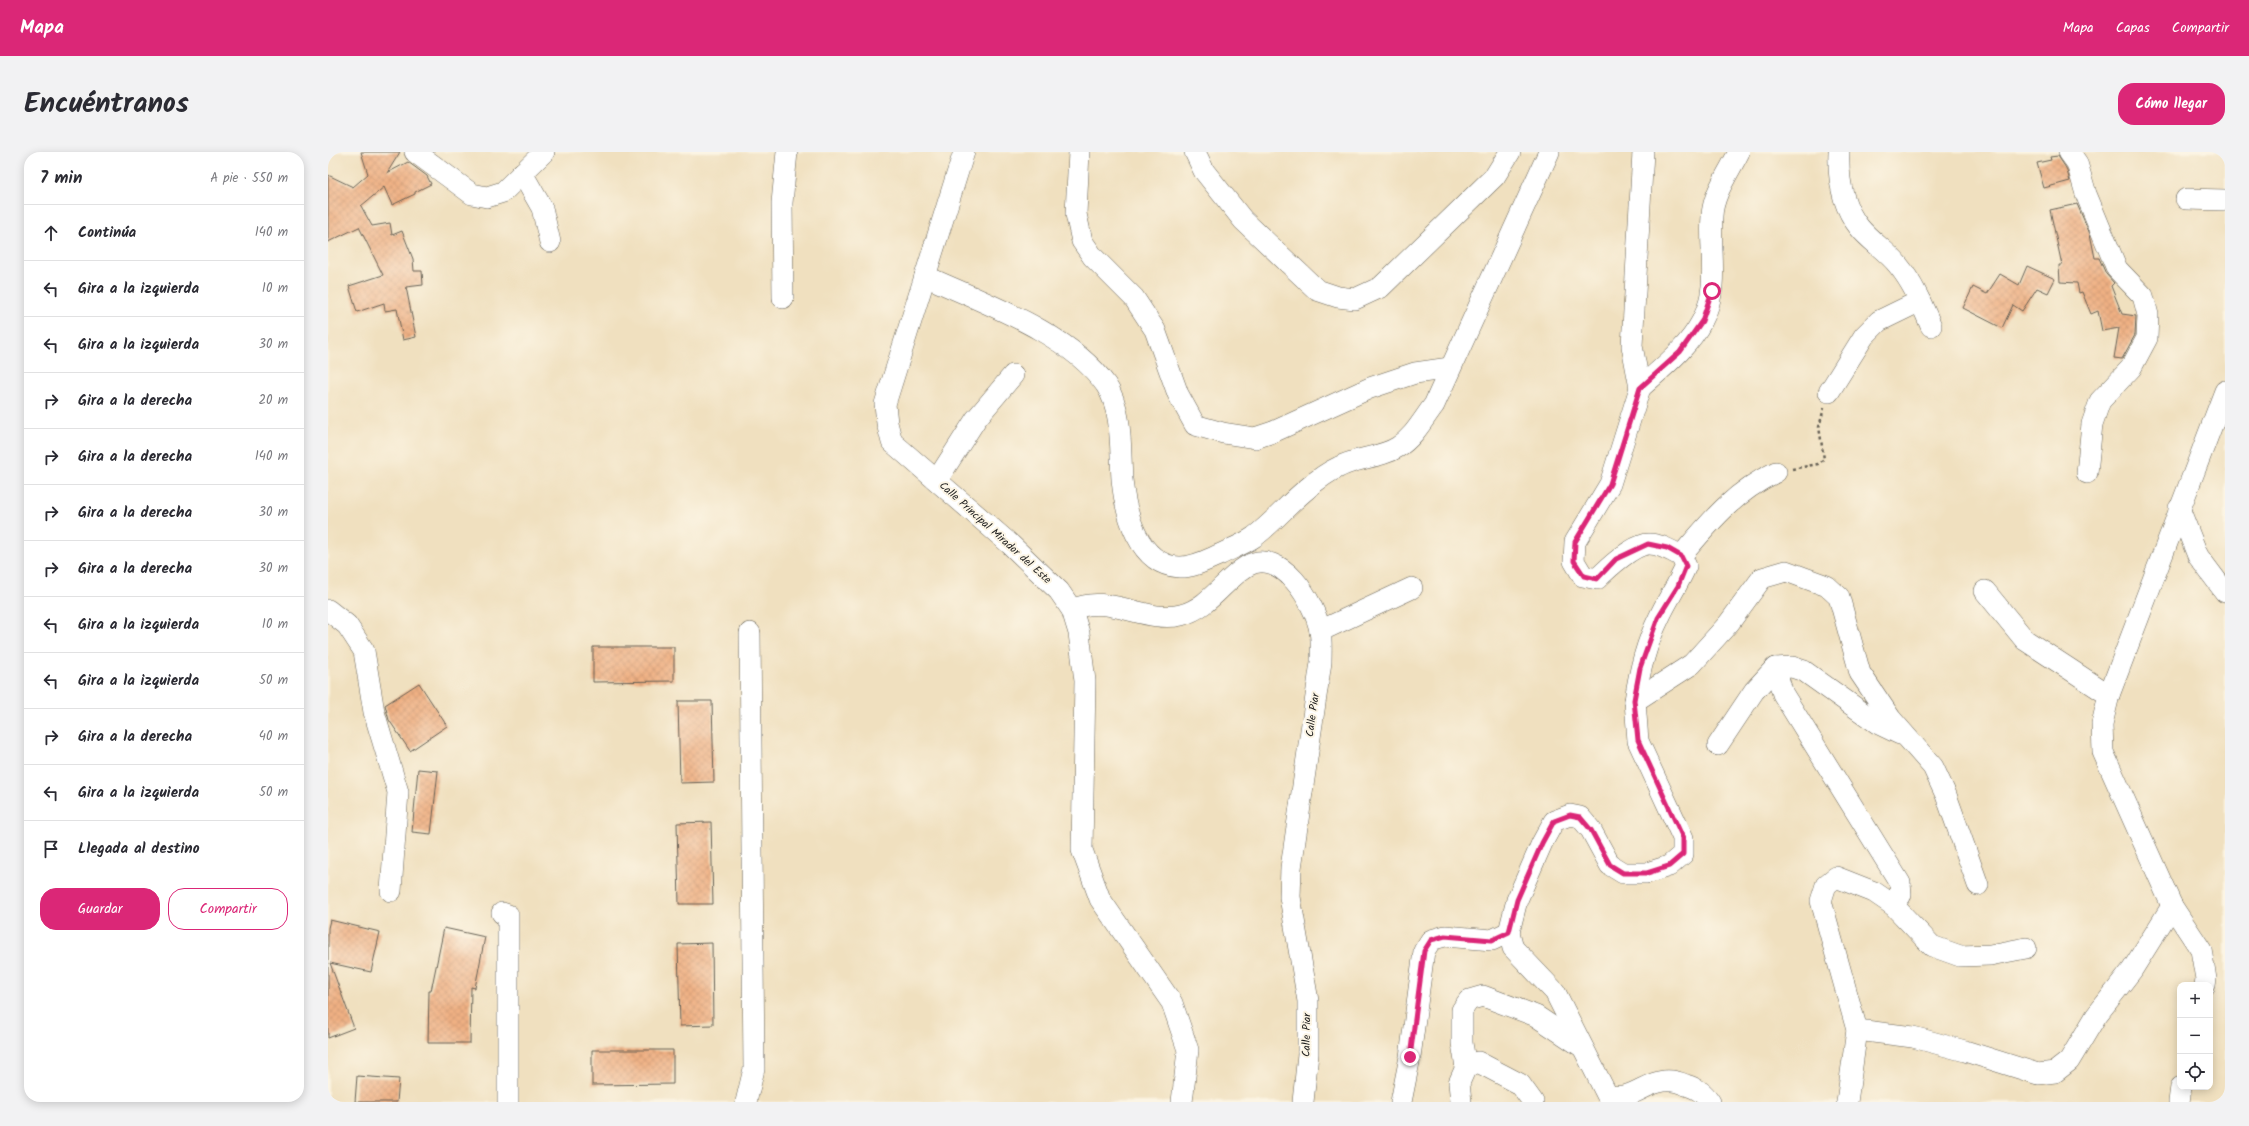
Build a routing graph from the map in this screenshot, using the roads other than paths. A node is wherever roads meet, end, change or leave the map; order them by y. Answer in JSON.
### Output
{"nodes":[{"id":1,"x":415,"y":152,"type":"edge"},
{"id":2,"x":544,"y":152,"type":"edge"},
{"id":3,"x":787,"y":152,"type":"edge"},
{"id":4,"x":964,"y":152,"type":"edge"},
{"id":5,"x":1079,"y":152,"type":"edge"},
{"id":6,"x":1195,"y":152,"type":"edge"},
{"id":7,"x":1510,"y":152,"type":"edge"},
{"id":8,"x":1549,"y":152,"type":"edge"},
{"id":9,"x":1643,"y":152,"type":"edge"},
{"id":10,"x":1739,"y":152,"type":"edge"},
{"id":11,"x":1839,"y":152,"type":"edge"},
{"id":12,"x":2070,"y":152,"type":"edge"},
{"id":13,"x":522,"y":174,"type":"junction"},
{"id":14,"x":2186,"y":200,"type":"dead end"},
{"id":15,"x":2225,"y":200,"type":"edge"},
{"id":16,"x":550,"y":242,"type":"dead end"},
{"id":17,"x":925,"y":276,"type":"junction"},
{"id":18,"x":783,"y":298,"type":"dead end"},
{"id":19,"x":1920,"y":301,"type":"junction"},
{"id":20,"x":1931,"y":326,"type":"dead end"},
{"id":21,"x":1450,"y":368,"type":"junction"},
{"id":22,"x":1012,"y":375,"type":"dead end"},
{"id":23,"x":1640,"y":388,"type":"junction"},
{"id":24,"x":1829,"y":392,"type":"road end"},
{"id":25,"x":2225,"y":392,"type":"edge"},
{"id":26,"x":1776,"y":472,"type":"road end"},
{"id":27,"x":2087,"y":473,"type":"dead end"},
{"id":28,"x":937,"y":480,"type":"junction"},
{"id":29,"x":2180,"y":508,"type":"junction"},
{"id":30,"x":1681,"y":556,"type":"junction"},
{"id":31,"x":1412,"y":588,"type":"dead end"},
{"id":32,"x":1985,"y":591,"type":"dead end"},
{"id":33,"x":2225,"y":592,"type":"edge"},
{"id":34,"x":328,"y":610,"type":"edge"},
{"id":35,"x":1072,"y":610,"type":"junction"},
{"id":36,"x":1320,"y":631,"type":"junction"},
{"id":37,"x":750,"y":633,"type":"dead end"},
{"id":38,"x":1775,"y":668,"type":"junction"},
{"id":39,"x":2109,"y":695,"type":"junction"},
{"id":40,"x":1634,"y":700,"type":"junction"},
{"id":41,"x":1907,"y":738,"type":"junction"},
{"id":42,"x":1718,"y":745,"type":"dead end"},
{"id":43,"x":1978,"y":885,"type":"dead end"},
{"id":44,"x":391,"y":891,"type":"dead end"},
{"id":45,"x":1893,"y":905,"type":"junction"},
{"id":46,"x":2172,"y":906,"type":"junction"},
{"id":47,"x":502,"y":914,"type":"dead end"},
{"id":48,"x":1509,"y":932,"type":"junction"},
{"id":49,"x":2026,"y":948,"type":"dead end"},
{"id":50,"x":2206,"y":982,"type":"edge"},
{"id":51,"x":1857,"y":1030,"type":"junction"},
{"id":52,"x":1583,"y":1048,"type":"junction"},
{"id":53,"x":1466,"y":1067,"type":"junction"},
{"id":54,"x":2181,"y":1090,"type":"edge"},
{"id":55,"x":508,"y":1102,"type":"edge"},
{"id":56,"x":746,"y":1102,"type":"edge"},
{"id":57,"x":1182,"y":1102,"type":"edge"},
{"id":58,"x":1303,"y":1102,"type":"edge"},
{"id":59,"x":1401,"y":1102,"type":"edge"},
{"id":60,"x":1461,"y":1102,"type":"edge"},
{"id":61,"x":1533,"y":1102,"type":"edge"},
{"id":62,"x":1710,"y":1102,"type":"edge"},
{"id":63,"x":1847,"y":1102,"type":"edge"},
{"id":64,"x":2179,"y":1102,"type":"edge"}],
"edges":[{"from":1,"to":13,"type":"street"},
{"from":2,"to":13,"type":"street"},
{"from":3,"to":18,"type":"street"},
{"from":4,"to":17,"type":"street","name":"Calle Principal Mirador del Este"},
{"from":5,"to":21,"type":"street"},
{"from":6,"to":7,"type":"street"},
{"from":8,"to":21,"type":"street"},
{"from":9,"to":23,"type":"street"},
{"from":10,"to":23,"type":"street"},
{"from":11,"to":19,"type":"street"},
{"from":12,"to":27,"type":"street"},
{"from":13,"to":16,"type":"street"},
{"from":14,"to":15,"type":"street"},
{"from":17,"to":21,"type":"street"},
{"from":17,"to":28,"type":"street","name":"Calle Principal Mirador del Este"},
{"from":19,"to":20,"type":"street"},
{"from":19,"to":24,"type":"street"},
{"from":22,"to":28,"type":"street"},
{"from":23,"to":30,"type":"street"},
{"from":25,"to":29,"type":"street"},
{"from":26,"to":30,"type":"street"},
{"from":28,"to":35,"type":"street","name":"Calle Principal Mirador del Este"},
{"from":29,"to":33,"type":"street"},
{"from":29,"to":39,"type":"street"},
{"from":30,"to":40,"type":"street"},
{"from":31,"to":36,"type":"street"},
{"from":32,"to":39,"type":"street"},
{"from":34,"to":44,"type":"street"},
{"from":35,"to":36,"type":"street","name":"Calle Piar"},
{"from":35,"to":57,"type":"street","name":"Calle Principal Mirador del Este"},
{"from":36,"to":58,"type":"street","name":"Calle Piar"},
{"from":37,"to":56,"type":"street"},
{"from":38,"to":41,"type":"street"},
{"from":38,"to":42,"type":"street"},
{"from":38,"to":45,"type":"street"},
{"from":39,"to":46,"type":"street"},
{"from":40,"to":41,"type":"street"},
{"from":40,"to":48,"type":"street"},
{"from":41,"to":43,"type":"street"},
{"from":45,"to":49,"type":"street"},
{"from":45,"to":51,"type":"street"},
{"from":46,"to":50,"type":"street"},
{"from":46,"to":51,"type":"street"},
{"from":47,"to":55,"type":"street"},
{"from":48,"to":52,"type":"street"},
{"from":48,"to":59,"type":"street"},
{"from":51,"to":63,"type":"street"},
{"from":52,"to":53,"type":"street"},
{"from":52,"to":62,"type":"street"},
{"from":53,"to":60,"type":"street"},
{"from":53,"to":61,"type":"street"},
{"from":54,"to":64,"type":"street"}]}
